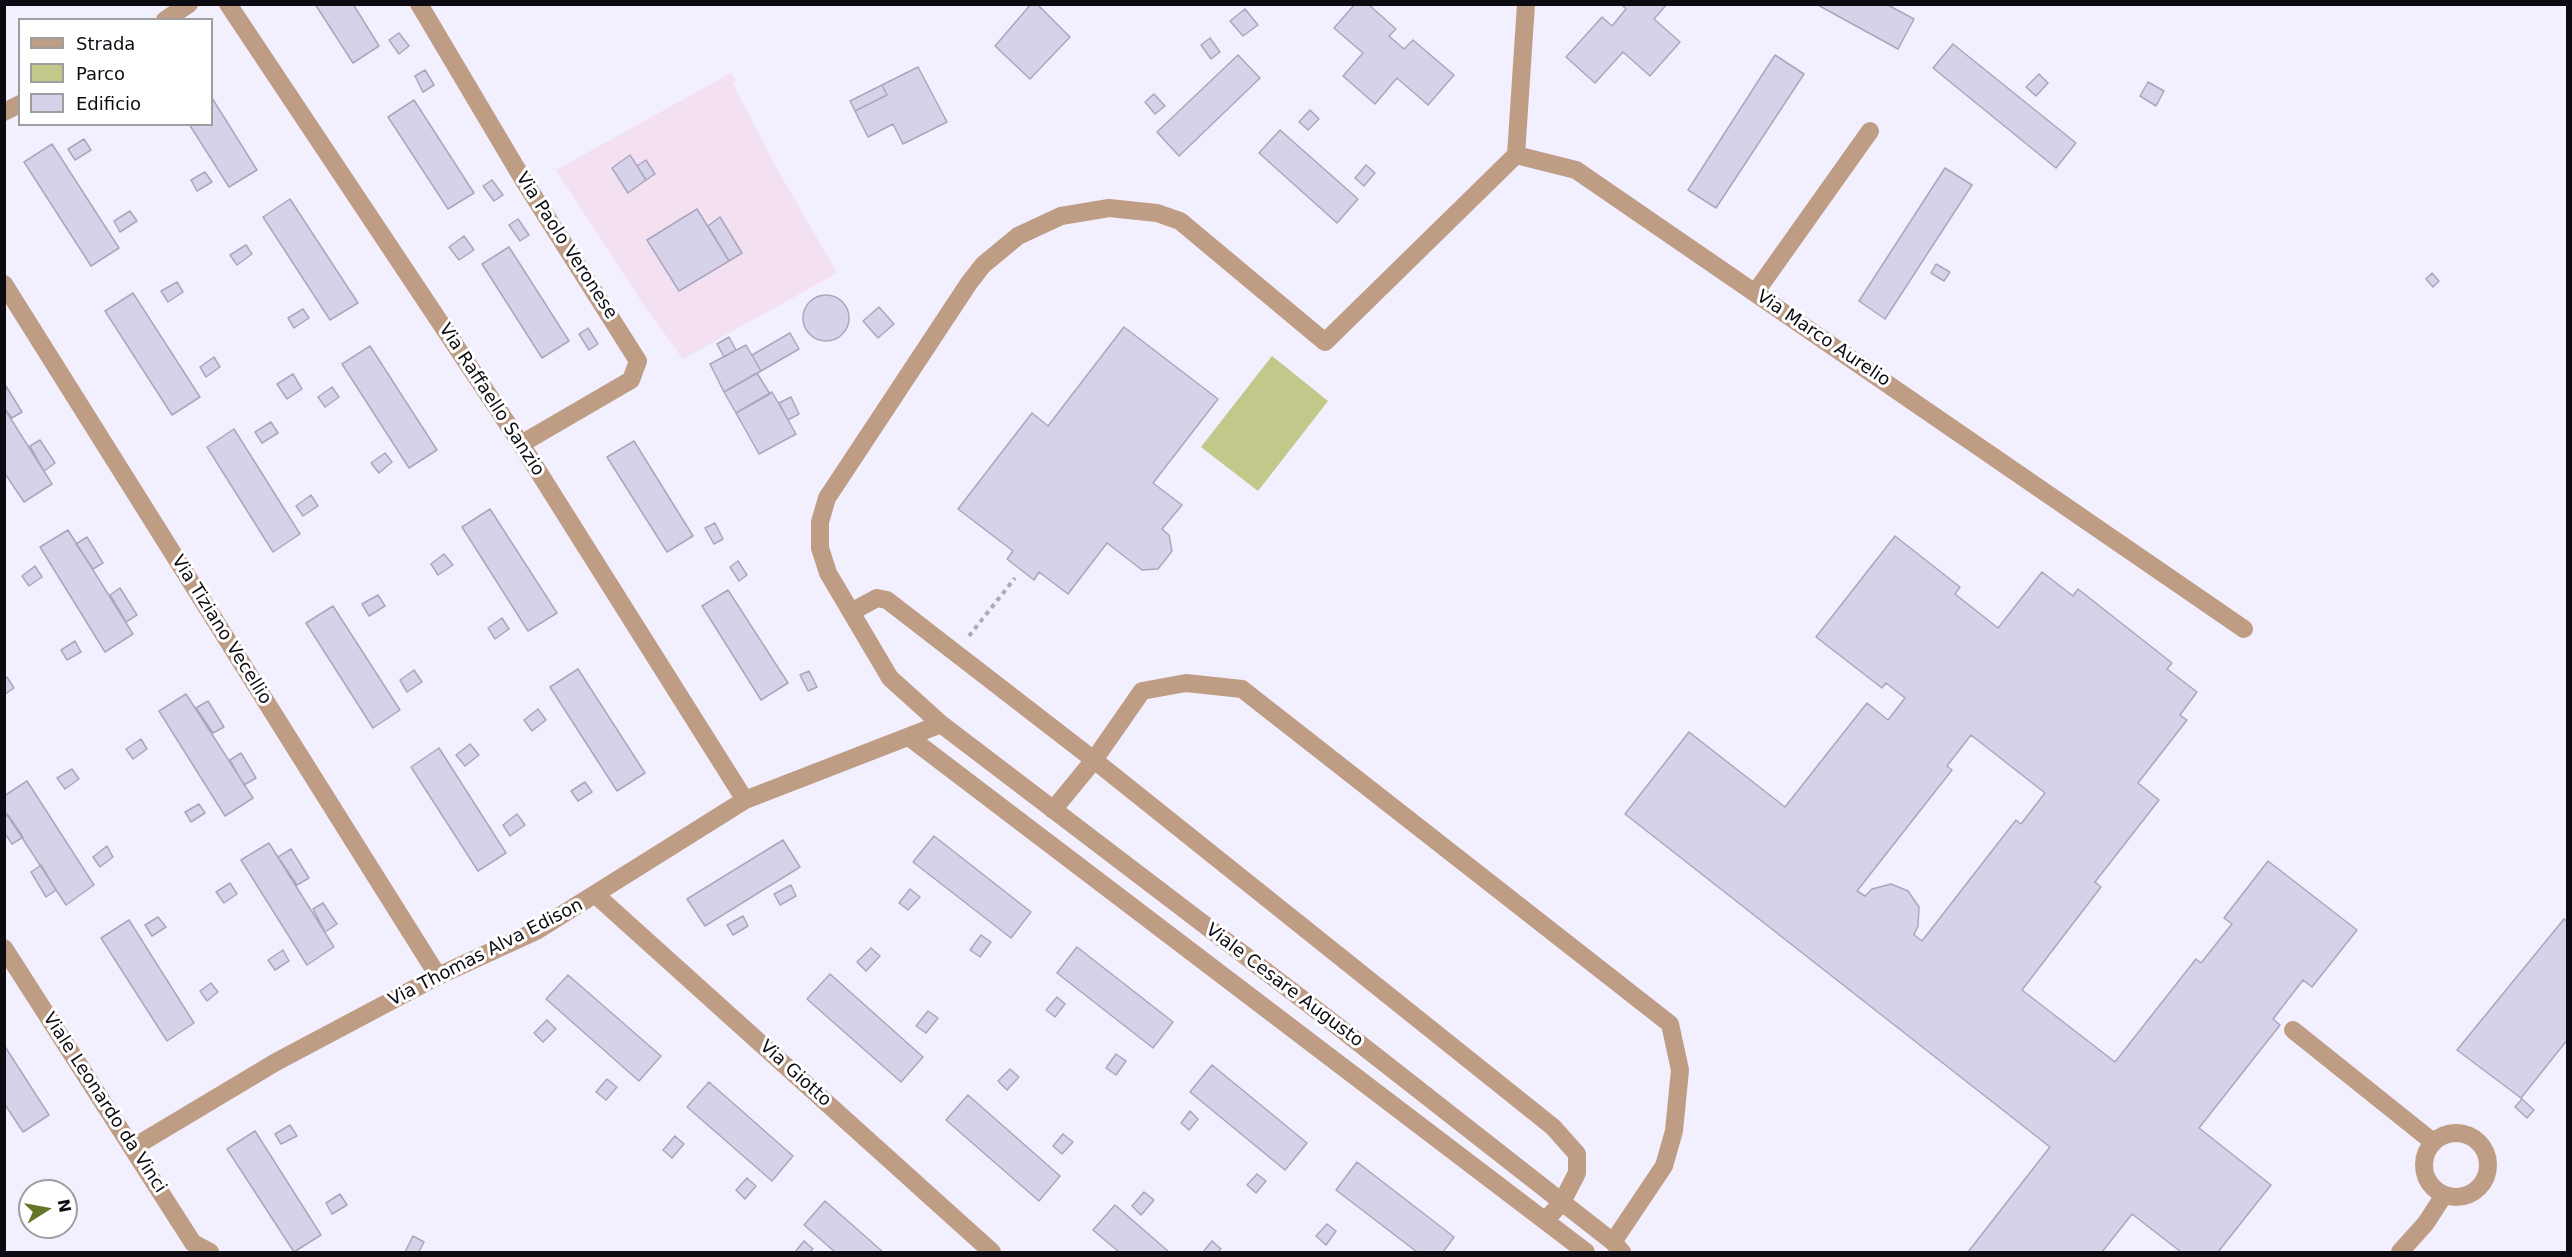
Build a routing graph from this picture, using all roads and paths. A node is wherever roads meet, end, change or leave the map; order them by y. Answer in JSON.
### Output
{"nodes":[{"id":1,"x":189,"y":4,"type":"edge"},
{"id":2,"x":228,"y":4,"type":"edge"},
{"id":3,"x":419,"y":4,"type":"edge"},
{"id":4,"x":1526,"y":4,"type":"edge"},
{"id":5,"x":168,"y":18,"type":"edge"},
{"id":6,"x":18,"y":105,"type":"edge"},
{"id":7,"x":4,"y":112,"type":"edge"},
{"id":8,"x":1870,"y":131,"type":"dead end"},
{"id":9,"x":1516,"y":155,"type":"junction"},
{"id":10,"x":4,"y":284,"type":"edge"},
{"id":11,"x":1755,"y":293,"type":"junction"},
{"id":12,"x":521,"y":444,"type":"junction"},
{"id":13,"x":1015,"y":578,"type":"dead end"},
{"id":14,"x":851,"y":612,"type":"junction"},
{"id":15,"x":2244,"y":629,"type":"dead end"},
{"id":16,"x":956,"y":653,"type":"junction"},
{"id":17,"x":940,"y":724,"type":"junction"},
{"id":18,"x":909,"y":737,"type":"junction"},
{"id":19,"x":1094,"y":760,"type":"junction"},
{"id":20,"x":746,"y":800,"type":"junction"},
{"id":21,"x":1053,"y":810,"type":"junction"},
{"id":22,"x":597,"y":896,"type":"junction"},
{"id":23,"x":4,"y":948,"type":"edge"},
{"id":24,"x":438,"y":976,"type":"junction"},
{"id":25,"x":2293,"y":1030,"type":"dead end"},
{"id":26,"x":2433,"y":1142,"type":"junction"},
{"id":27,"x":134,"y":1147,"type":"junction"},
{"id":28,"x":2444,"y":1195,"type":"junction"},
{"id":29,"x":1562,"y":1202,"type":"junction"},
{"id":30,"x":1545,"y":1221,"type":"junction"},
{"id":31,"x":1617,"y":1247,"type":"edge"},
{"id":32,"x":210,"y":1252,"type":"edge"},
{"id":33,"x":992,"y":1252,"type":"edge"},
{"id":34,"x":1586,"y":1252,"type":"edge"},
{"id":35,"x":2400,"y":1252,"type":"edge"}],
"edges":[{"from":1,"to":5,"type":"street"},
{"from":2,"to":12,"type":"street","name":"Via Raffaello Sanzio"},
{"from":3,"to":12,"type":"street","name":"Via Paolo Veronese"},
{"from":4,"to":9,"type":"street"},
{"from":6,"to":7,"type":"street"},
{"from":8,"to":11,"type":"street"},
{"from":9,"to":11,"type":"street","name":"Via Marco Aurelio"},
{"from":9,"to":14,"type":"street","name":"Viale Cesare Augusto"},
{"from":10,"to":24,"type":"street","name":"Via Tiziano Vecellio"},
{"from":11,"to":15,"type":"street","name":"Via Marco Aurelio"},
{"from":12,"to":20,"type":"street","name":"Via Raffaello Sanzio"},
{"from":13,"to":16,"type":"path"},
{"from":14,"to":16,"type":"street"},
{"from":14,"to":17,"type":"street","name":"Viale Cesare Augusto"},
{"from":16,"to":19,"type":"street"},
{"from":17,"to":18,"type":"street","name":"Via Thomas Alva Edison"},
{"from":17,"to":21,"type":"street","name":"Viale Cesare Augusto"},
{"from":18,"to":20,"type":"street","name":"Via Thomas Alva Edison"},
{"from":18,"to":30,"type":"street","name":"Viale Cesare Augusto"},
{"from":19,"to":21,"type":"street"},
{"from":19,"to":29,"type":"street"},
{"from":19,"to":31,"type":"street"},
{"from":20,"to":22,"type":"street","name":"Via Thomas Alva Edison"},
{"from":21,"to":29,"type":"street","name":"Viale Cesare Augusto"},
{"from":22,"to":24,"type":"street","name":"Via Thomas Alva Edison"},
{"from":22,"to":33,"type":"street","name":"Via Giotto"},
{"from":23,"to":27,"type":"street","name":"Viale Leonardo da Vinci"},
{"from":24,"to":27,"type":"street","name":"Via Thomas Alva Edison"},
{"from":25,"to":26,"type":"street"},
{"from":26,"to":28,"type":"street"},
{"from":26,"to":28,"type":"street"},
{"from":27,"to":32,"type":"street","name":"Viale Leonardo da Vinci"},
{"from":28,"to":35,"type":"street"},
{"from":29,"to":30,"type":"street"},
{"from":29,"to":31,"type":"street","name":"Viale Cesare Augusto"},
{"from":30,"to":34,"type":"street","name":"Viale Cesare Augusto"}]}
